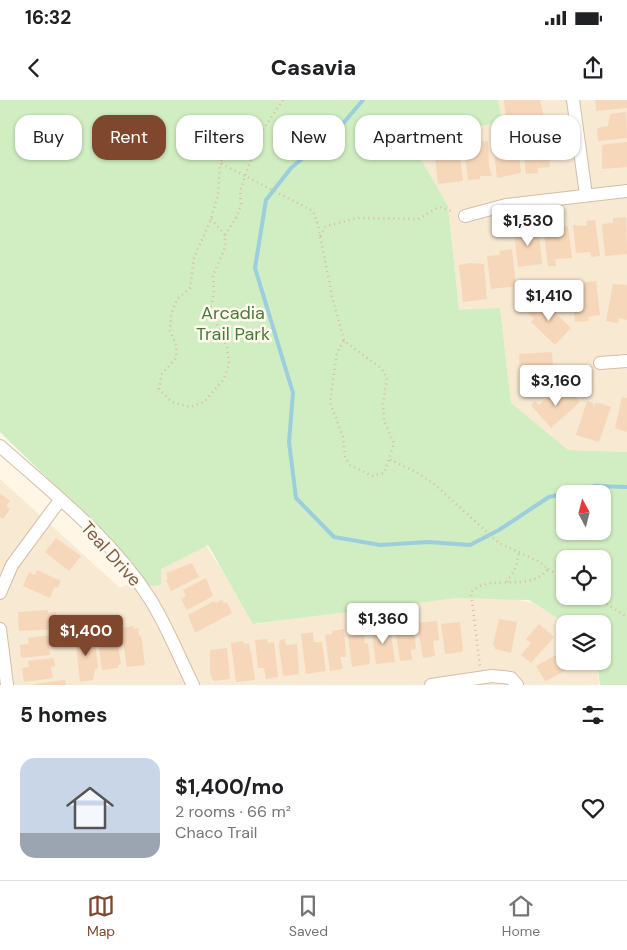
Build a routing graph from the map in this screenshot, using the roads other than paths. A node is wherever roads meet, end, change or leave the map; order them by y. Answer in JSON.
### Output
{"nodes":[{"id":1,"x":573,"y":100,"type":"edge"},
{"id":2,"x":627,"y":190,"type":"edge"},
{"id":3,"x":586,"y":195,"type":"junction"},
{"id":4,"x":465,"y":216,"type":"road end"},
{"id":5,"x":627,"y":361,"type":"edge"},
{"id":6,"x":600,"y":363,"type":"dead end"},
{"id":7,"x":0,"y":446,"type":"edge"},
{"id":8,"x":60,"y":500,"type":"junction"},
{"id":9,"x":0,"y":593,"type":"edge"},
{"id":10,"x":0,"y":629,"type":"edge"},
{"id":11,"x":514,"y":682,"type":"edge"},
{"id":12,"x":7,"y":685,"type":"edge"},
{"id":13,"x":192,"y":685,"type":"edge"},
{"id":14,"x":431,"y":685,"type":"edge"}],
"edges":[{"from":1,"to":3,"type":"street"},
{"from":2,"to":3,"type":"street"},
{"from":3,"to":4,"type":"street"},
{"from":5,"to":6,"type":"street"},
{"from":7,"to":8,"type":"street","name":"Teal Drive"},
{"from":8,"to":9,"type":"street"},
{"from":8,"to":13,"type":"street","name":"Teal Drive"},
{"from":10,"to":12,"type":"street"},
{"from":11,"to":14,"type":"street"}]}
